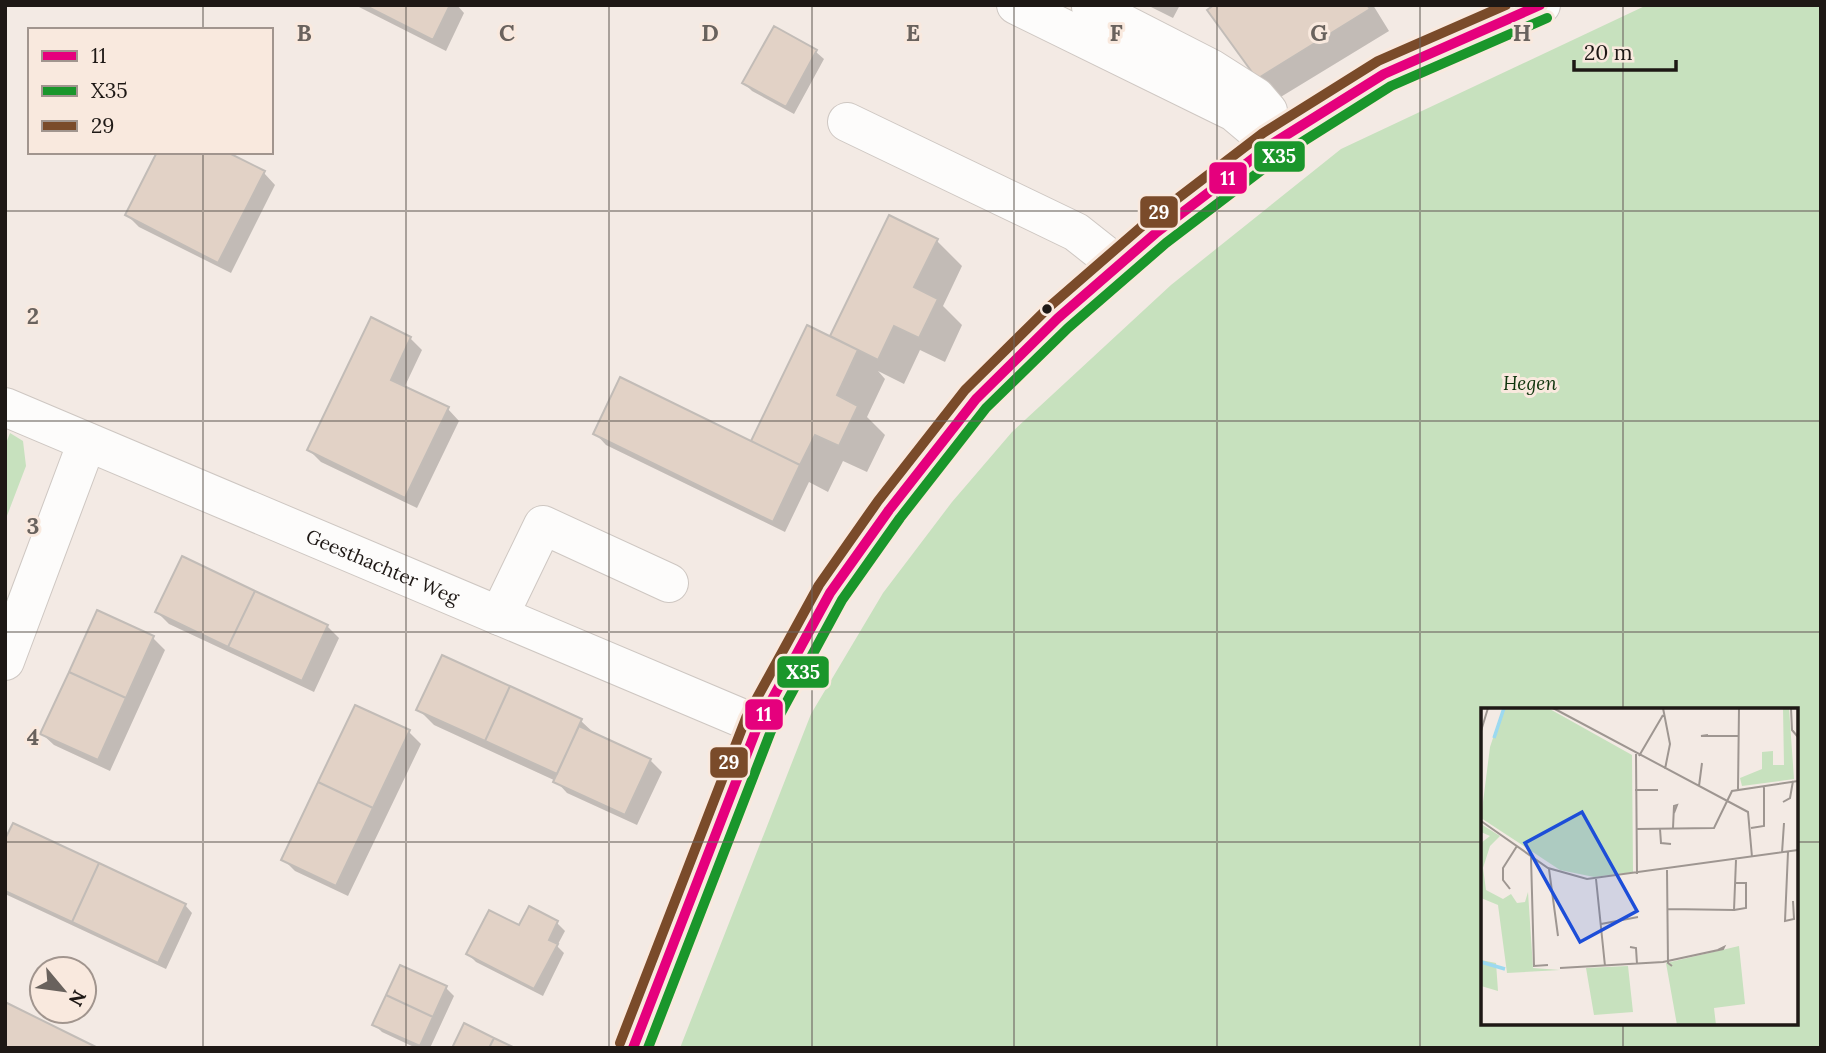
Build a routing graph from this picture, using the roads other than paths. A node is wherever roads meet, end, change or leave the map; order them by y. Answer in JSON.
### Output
{"nodes":[{"id":1,"x":1016,"y":5,"type":"edge"},
{"id":2,"x":1541,"y":5,"type":"edge"},
{"id":3,"x":1091,"y":7,"type":"dead end"},
{"id":4,"x":847,"y":122,"type":"dead end"},
{"id":5,"x":1279,"y":140,"type":"junction"},
{"id":6,"x":1118,"y":266,"type":"junction"},
{"id":7,"x":5,"y":407,"type":"edge"},
{"id":8,"x":87,"y":442,"type":"junction"},
{"id":9,"x":669,"y":583,"type":"dead end"},
{"id":10,"x":499,"y":616,"type":"junction"},
{"id":11,"x":5,"y":661,"type":"edge"},
{"id":12,"x":758,"y":725,"type":"junction"},
{"id":13,"x":633,"y":1048,"type":"edge"}],
"edges":[{"from":1,"to":5,"type":"street"},
{"from":2,"to":5,"type":"street"},
{"from":3,"to":5,"type":"street"},
{"from":4,"to":6,"type":"street"},
{"from":5,"to":6,"type":"street"},
{"from":6,"to":12,"type":"street"},
{"from":7,"to":8,"type":"street","name":"Geesthachter Weg"},
{"from":8,"to":10,"type":"street","name":"Geesthachter Weg"},
{"from":8,"to":11,"type":"street"},
{"from":9,"to":10,"type":"street"},
{"from":10,"to":12,"type":"street","name":"Geesthachter Weg"},
{"from":12,"to":13,"type":"street"}]}
